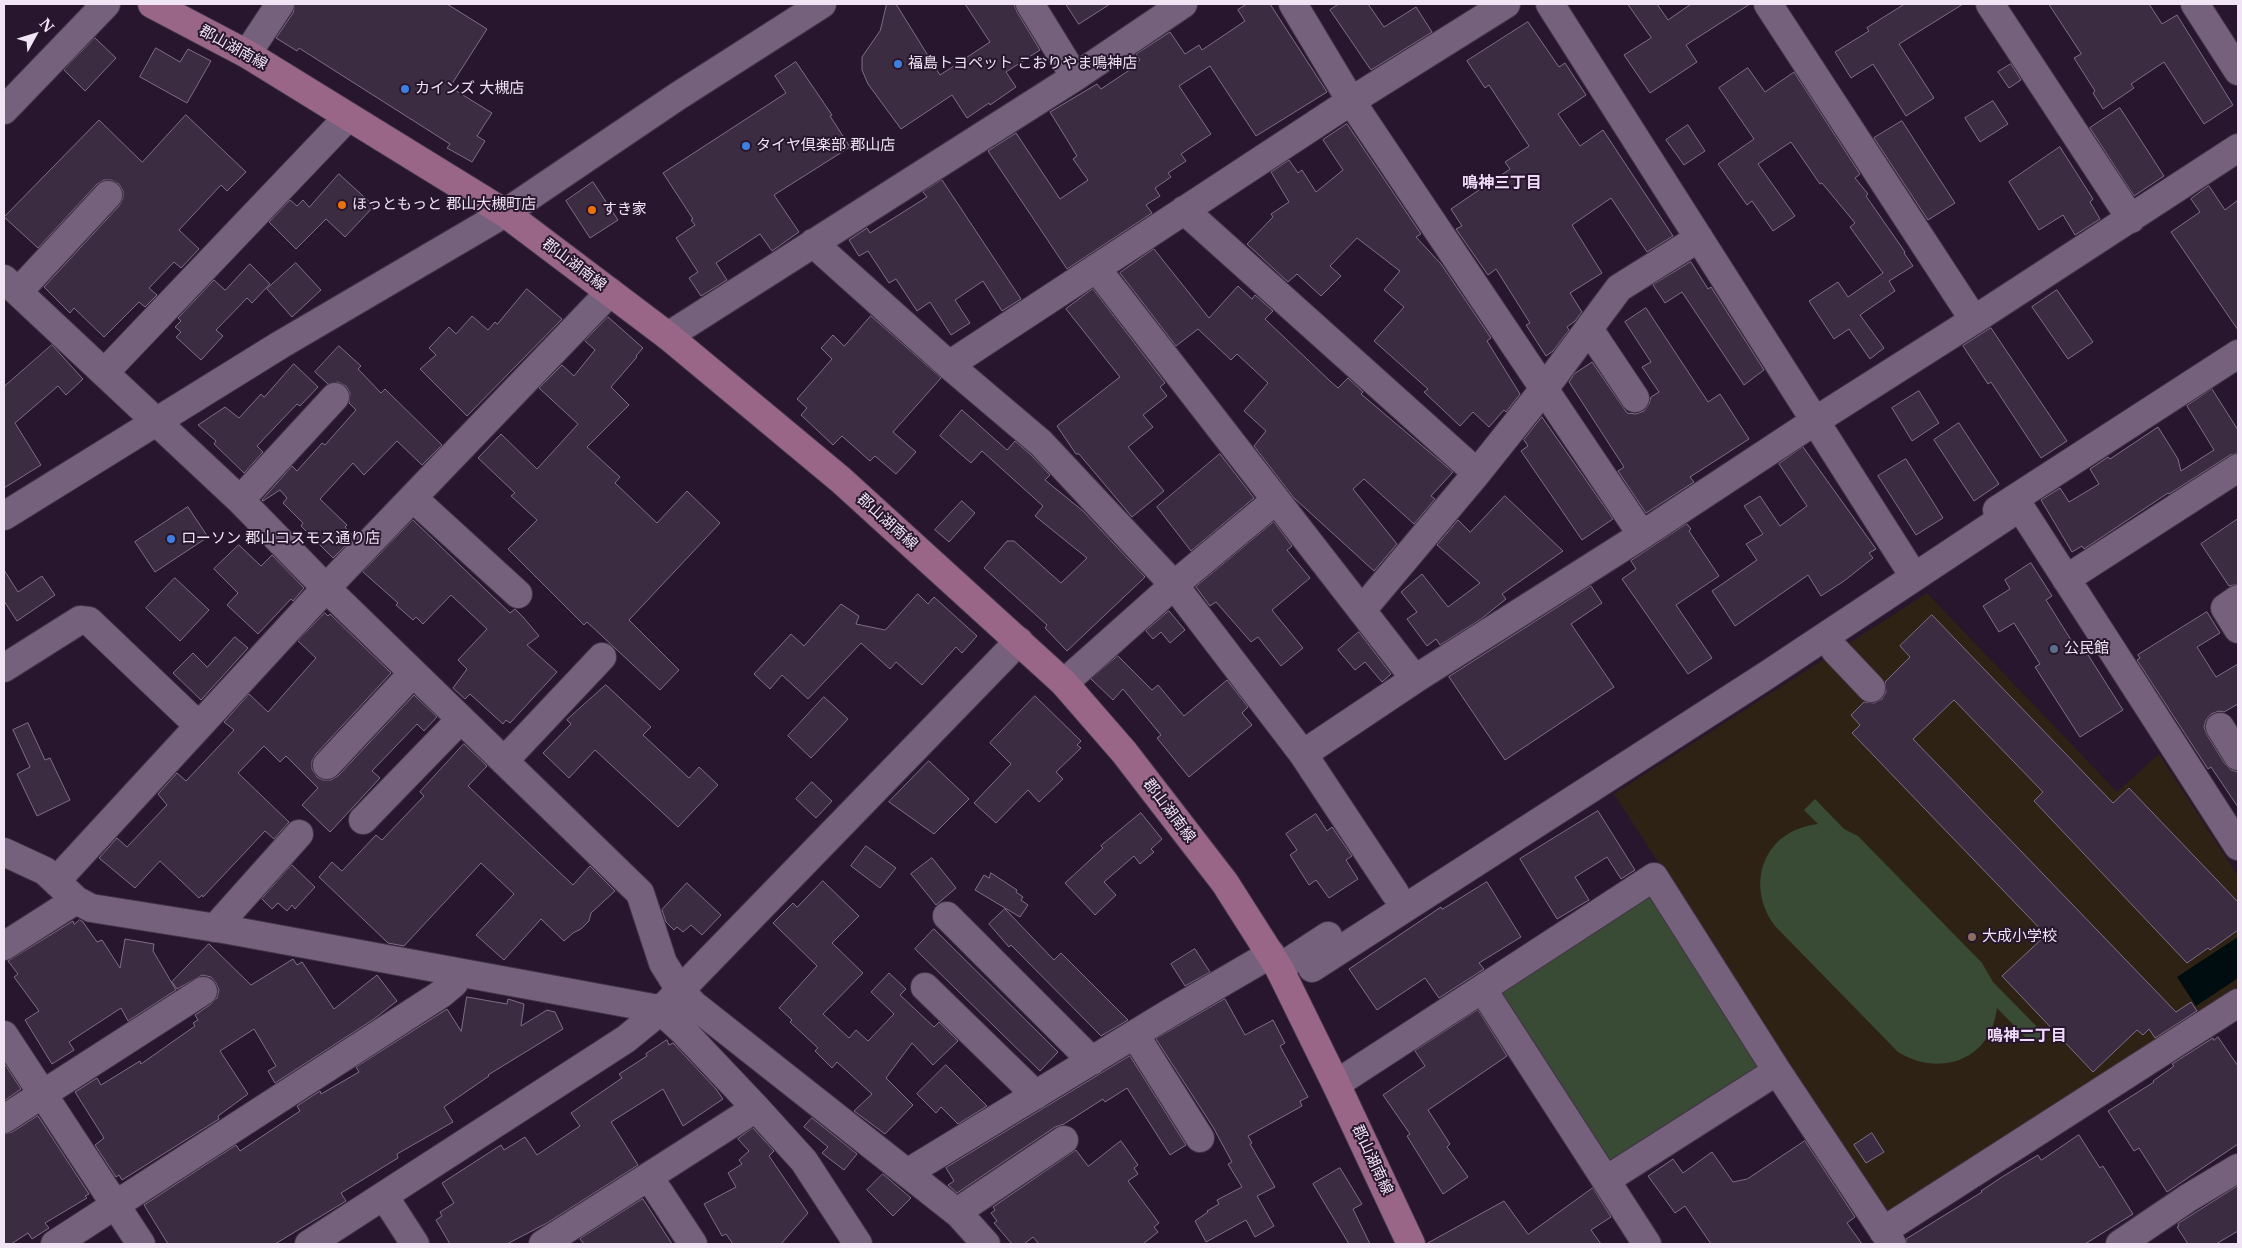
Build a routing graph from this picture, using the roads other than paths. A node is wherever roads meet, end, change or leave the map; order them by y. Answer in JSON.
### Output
{"nodes":[{"id":1,"x":106,"y":4,"type":"edge"},
{"id":2,"x":152,"y":4,"type":"edge"},
{"id":3,"x":280,"y":4,"type":"edge"},
{"id":4,"x":822,"y":4,"type":"edge"},
{"id":5,"x":1030,"y":4,"type":"edge"},
{"id":6,"x":1184,"y":4,"type":"edge"},
{"id":7,"x":1293,"y":4,"type":"edge"},
{"id":8,"x":1506,"y":4,"type":"edge"},
{"id":9,"x":1550,"y":4,"type":"edge"},
{"id":10,"x":1768,"y":4,"type":"edge"},
{"id":11,"x":1990,"y":4,"type":"edge"},
{"id":12,"x":2195,"y":4,"type":"edge"},
{"id":13,"x":247,"y":54,"type":"junction"},
{"id":14,"x":2238,"y":71,"type":"edge"},
{"id":15,"x":1076,"y":77,"type":"junction"},
{"id":16,"x":1351,"y":101,"type":"junction"},
{"id":17,"x":5,"y":106,"type":"edge"},
{"id":18,"x":348,"y":116,"type":"junction"},
{"id":19,"x":2238,"y":148,"type":"edge"},
{"id":20,"x":108,"y":196,"type":"dead end"},
{"id":21,"x":1184,"y":210,"type":"junction"},
{"id":22,"x":505,"y":213,"type":"junction"},
{"id":23,"x":2131,"y":219,"type":"junction"},
{"id":24,"x":1699,"y":238,"type":"junction"},
{"id":25,"x":813,"y":243,"type":"junction"},
{"id":26,"x":1096,"y":268,"type":"junction"},
{"id":27,"x":11,"y":285,"type":"edge"},
{"id":28,"x":610,"y":292,"type":"junction"},
{"id":29,"x":1974,"y":320,"type":"junction"},
{"id":30,"x":1589,"y":329,"type":"junction"},
{"id":31,"x":668,"y":336,"type":"junction"},
{"id":32,"x":2238,"y":354,"type":"edge"},
{"id":33,"x":949,"y":364,"type":"junction"},
{"id":34,"x":105,"y":372,"type":"junction"},
{"id":35,"x":1544,"y":389,"type":"junction"},
{"id":36,"x":335,"y":397,"type":"dead end"},
{"id":37,"x":1634,"y":398,"type":"dead end"},
{"id":38,"x":1815,"y":421,"type":"junction"},
{"id":39,"x":155,"y":422,"type":"junction"},
{"id":40,"x":2238,"y":468,"type":"edge"},
{"id":41,"x":1477,"y":473,"type":"junction"},
{"id":42,"x":2238,"y":483,"type":"edge"},
{"id":43,"x":413,"y":498,"type":"junction"},
{"id":44,"x":240,"y":500,"type":"junction"},
{"id":45,"x":1276,"y":500,"type":"junction"},
{"id":46,"x":4,"y":516,"type":"edge"},
{"id":47,"x":1642,"y":535,"type":"junction"},
{"id":48,"x":1908,"y":567,"type":"junction"},
{"id":49,"x":1174,"y":585,"type":"junction"},
{"id":50,"x":2069,"y":585,"type":"junction"},
{"id":51,"x":326,"y":588,"type":"junction"},
{"id":52,"x":518,"y":594,"type":"dead end"},
{"id":53,"x":2238,"y":599,"type":"edge"},
{"id":54,"x":1362,"y":610,"type":"junction"},
{"id":55,"x":2238,"y":629,"type":"edge"},
{"id":56,"x":1019,"y":641,"type":"junction"},
{"id":57,"x":1835,"y":650,"type":"dead end"},
{"id":58,"x":602,"y":657,"type":"dead end"},
{"id":59,"x":4,"y":668,"type":"edge"},
{"id":60,"x":413,"y":673,"type":"junction"},
{"id":61,"x":1415,"y":679,"type":"junction"},
{"id":62,"x":1064,"y":683,"type":"junction"},
{"id":63,"x":1871,"y":688,"type":"dead end"},
{"id":64,"x":461,"y":719,"type":"junction"},
{"id":65,"x":199,"y":726,"type":"junction"},
{"id":66,"x":2220,"y":727,"type":"dead end"},
{"id":67,"x":1303,"y":754,"type":"junction"},
{"id":68,"x":2238,"y":756,"type":"edge"},
{"id":69,"x":504,"y":761,"type":"junction"},
{"id":70,"x":327,"y":765,"type":"dead end"},
{"id":71,"x":363,"y":820,"type":"dead end"},
{"id":72,"x":299,"y":834,"type":"dead end"},
{"id":73,"x":2238,"y":846,"type":"edge"},
{"id":74,"x":4,"y":852,"type":"edge"},
{"id":75,"x":2238,"y":868,"type":"edge"},
{"id":76,"x":57,"y":880,"type":"junction"},
{"id":77,"x":1395,"y":893,"type":"junction"},
{"id":78,"x":76,"y":900,"type":"junction"},
{"id":79,"x":947,"y":916,"type":"dead end"},
{"id":80,"x":215,"y":928,"type":"junction"},
{"id":81,"x":4,"y":946,"type":"edge"},
{"id":82,"x":1275,"y":961,"type":"junction"},
{"id":83,"x":458,"y":973,"type":"junction"},
{"id":84,"x":925,"y":987,"type":"dead end"},
{"id":85,"x":680,"y":990,"type":"junction"},
{"id":86,"x":1483,"y":990,"type":"junction"},
{"id":87,"x":202,"y":991,"type":"dead end"},
{"id":88,"x":2238,"y":1003,"type":"edge"},
{"id":89,"x":659,"y":1012,"type":"junction"},
{"id":90,"x":2238,"y":1017,"type":"edge"},
{"id":91,"x":1135,"y":1034,"type":"junction"},
{"id":92,"x":4,"y":1035,"type":"edge"},
{"id":93,"x":1092,"y":1061,"type":"junction"},
{"id":94,"x":1777,"y":1071,"type":"junction"},
{"id":95,"x":1336,"y":1084,"type":"junction"},
{"id":96,"x":42,"y":1094,"type":"junction"},
{"id":97,"x":1036,"y":1095,"type":"junction"},
{"id":98,"x":756,"y":1108,"type":"junction"},
{"id":99,"x":4,"y":1119,"type":"edge"},
{"id":100,"x":1200,"y":1138,"type":"dead end"},
{"id":101,"x":1064,"y":1140,"type":"dead end"},
{"id":102,"x":2238,"y":1168,"type":"edge"},
{"id":103,"x":907,"y":1173,"type":"junction"},
{"id":104,"x":649,"y":1177,"type":"junction"},
{"id":105,"x":1606,"y":1180,"type":"junction"},
{"id":106,"x":384,"y":1196,"type":"junction"},
{"id":107,"x":116,"y":1206,"type":"junction"},
{"id":108,"x":957,"y":1212,"type":"junction"},
{"id":109,"x":1888,"y":1239,"type":"edge"},
{"id":110,"x":55,"y":1244,"type":"edge"},
{"id":111,"x":141,"y":1244,"type":"edge"},
{"id":112,"x":309,"y":1244,"type":"edge"},
{"id":113,"x":415,"y":1244,"type":"edge"},
{"id":114,"x":546,"y":1244,"type":"edge"},
{"id":115,"x":692,"y":1244,"type":"edge"},
{"id":116,"x":858,"y":1244,"type":"edge"},
{"id":117,"x":986,"y":1244,"type":"edge"},
{"id":118,"x":1411,"y":1244,"type":"edge"},
{"id":119,"x":1647,"y":1244,"type":"edge"},
{"id":120,"x":2120,"y":1244,"type":"edge"}],
"edges":[{"from":1,"to":17,"type":"street"},
{"from":2,"to":13,"type":"main road","name":"郡山湖南線"},
{"from":3,"to":13,"type":"street"},
{"from":4,"to":22,"type":"street"},
{"from":5,"to":15,"type":"street"},
{"from":6,"to":15,"type":"street"},
{"from":7,"to":16,"type":"street"},
{"from":8,"to":16,"type":"street"},
{"from":9,"to":24,"type":"street"},
{"from":10,"to":29,"type":"street"},
{"from":11,"to":23,"type":"street"},
{"from":12,"to":14,"type":"street"},
{"from":13,"to":18,"type":"main road","name":"郡山湖南線"},
{"from":15,"to":25,"type":"street"},
{"from":16,"to":21,"type":"street"},
{"from":16,"to":35,"type":"street"},
{"from":18,"to":22,"type":"main road","name":"郡山湖南線"},
{"from":18,"to":34,"type":"street"},
{"from":19,"to":23,"type":"street"},
{"from":20,"to":27,"type":"street"},
{"from":21,"to":26,"type":"street"},
{"from":21,"to":41,"type":"street"},
{"from":22,"to":28,"type":"main road","name":"郡山湖南線"},
{"from":22,"to":39,"type":"street"},
{"from":23,"to":29,"type":"street"},
{"from":24,"to":30,"type":"street"},
{"from":24,"to":38,"type":"street"},
{"from":25,"to":31,"type":"street"},
{"from":25,"to":33,"type":"street"},
{"from":26,"to":33,"type":"street"},
{"from":26,"to":45,"type":"street"},
{"from":27,"to":34,"type":"street"},
{"from":28,"to":31,"type":"main road","name":"郡山湖南線"},
{"from":28,"to":43,"type":"street"},
{"from":29,"to":38,"type":"street"},
{"from":30,"to":35,"type":"street"},
{"from":30,"to":37,"type":"street"},
{"from":31,"to":56,"type":"main road","name":"郡山湖南線"},
{"from":32,"to":48,"type":"street"},
{"from":33,"to":49,"type":"street"},
{"from":34,"to":39,"type":"street"},
{"from":35,"to":41,"type":"street"},
{"from":35,"to":47,"type":"street"},
{"from":36,"to":44,"type":"street"},
{"from":38,"to":47,"type":"street"},
{"from":38,"to":48,"type":"street"},
{"from":39,"to":44,"type":"street"},
{"from":39,"to":46,"type":"street"},
{"from":40,"to":50,"type":"street"},
{"from":41,"to":54,"type":"street"},
{"from":42,"to":50,"type":"street"},
{"from":43,"to":51,"type":"street"},
{"from":43,"to":52,"type":"street"},
{"from":44,"to":51,"type":"street"},
{"from":45,"to":49,"type":"street"},
{"from":45,"to":54,"type":"street"},
{"from":47,"to":61,"type":"street"},
{"from":48,"to":77,"type":"street"},
{"from":49,"to":62,"type":"street"},
{"from":49,"to":67,"type":"street"},
{"from":50,"to":73,"type":"street"},
{"from":50,"to":75,"type":"street"},
{"from":51,"to":60,"type":"street"},
{"from":51,"to":65,"type":"street"},
{"from":53,"to":55,"type":"street"},
{"from":54,"to":61,"type":"street"},
{"from":56,"to":62,"type":"main road","name":"郡山湖南線"},
{"from":56,"to":85,"type":"street"},
{"from":57,"to":63,"type":"street"},
{"from":58,"to":69,"type":"street"},
{"from":59,"to":65,"type":"street"},
{"from":60,"to":64,"type":"street"},
{"from":60,"to":70,"type":"street"},
{"from":61,"to":67,"type":"street"},
{"from":62,"to":82,"type":"main road","name":"郡山湖南線"},
{"from":64,"to":69,"type":"street"},
{"from":64,"to":71,"type":"street"},
{"from":65,"to":76,"type":"street"},
{"from":66,"to":68,"type":"street"},
{"from":67,"to":77,"type":"street"},
{"from":69,"to":85,"type":"street"},
{"from":72,"to":80,"type":"street"},
{"from":74,"to":76,"type":"street"},
{"from":76,"to":78,"type":"street"},
{"from":77,"to":82,"type":"street"},
{"from":78,"to":80,"type":"street"},
{"from":78,"to":81,"type":"street"},
{"from":79,"to":93,"type":"street"},
{"from":80,"to":83,"type":"street"},
{"from":82,"to":91,"type":"street"},
{"from":82,"to":95,"type":"main road","name":"郡山湖南線"},
{"from":83,"to":89,"type":"street"},
{"from":83,"to":107,"type":"street"},
{"from":84,"to":97,"type":"street"},
{"from":85,"to":89,"type":"street"},
{"from":85,"to":103,"type":"street"},
{"from":86,"to":94,"type":"street"},
{"from":86,"to":95,"type":"street"},
{"from":86,"to":105,"type":"street"},
{"from":87,"to":96,"type":"street"},
{"from":88,"to":109,"type":"street"},
{"from":89,"to":98,"type":"street"},
{"from":89,"to":106,"type":"street"},
{"from":90,"to":109,"type":"street"},
{"from":91,"to":93,"type":"street"},
{"from":91,"to":100,"type":"street"},
{"from":92,"to":96,"type":"street"},
{"from":93,"to":97,"type":"street"},
{"from":94,"to":105,"type":"street"},
{"from":94,"to":109,"type":"street"},
{"from":95,"to":118,"type":"main road","name":"郡山湖南線"},
{"from":96,"to":99,"type":"street"},
{"from":96,"to":107,"type":"street"},
{"from":97,"to":103,"type":"street"},
{"from":98,"to":104,"type":"street"},
{"from":98,"to":116,"type":"street"},
{"from":101,"to":108,"type":"street"},
{"from":102,"to":120,"type":"street"},
{"from":103,"to":108,"type":"street"},
{"from":104,"to":114,"type":"street"},
{"from":104,"to":115,"type":"street"},
{"from":105,"to":119,"type":"street"},
{"from":106,"to":112,"type":"street"},
{"from":106,"to":113,"type":"street"},
{"from":107,"to":110,"type":"street"},
{"from":107,"to":111,"type":"street"},
{"from":108,"to":117,"type":"street"}]}
